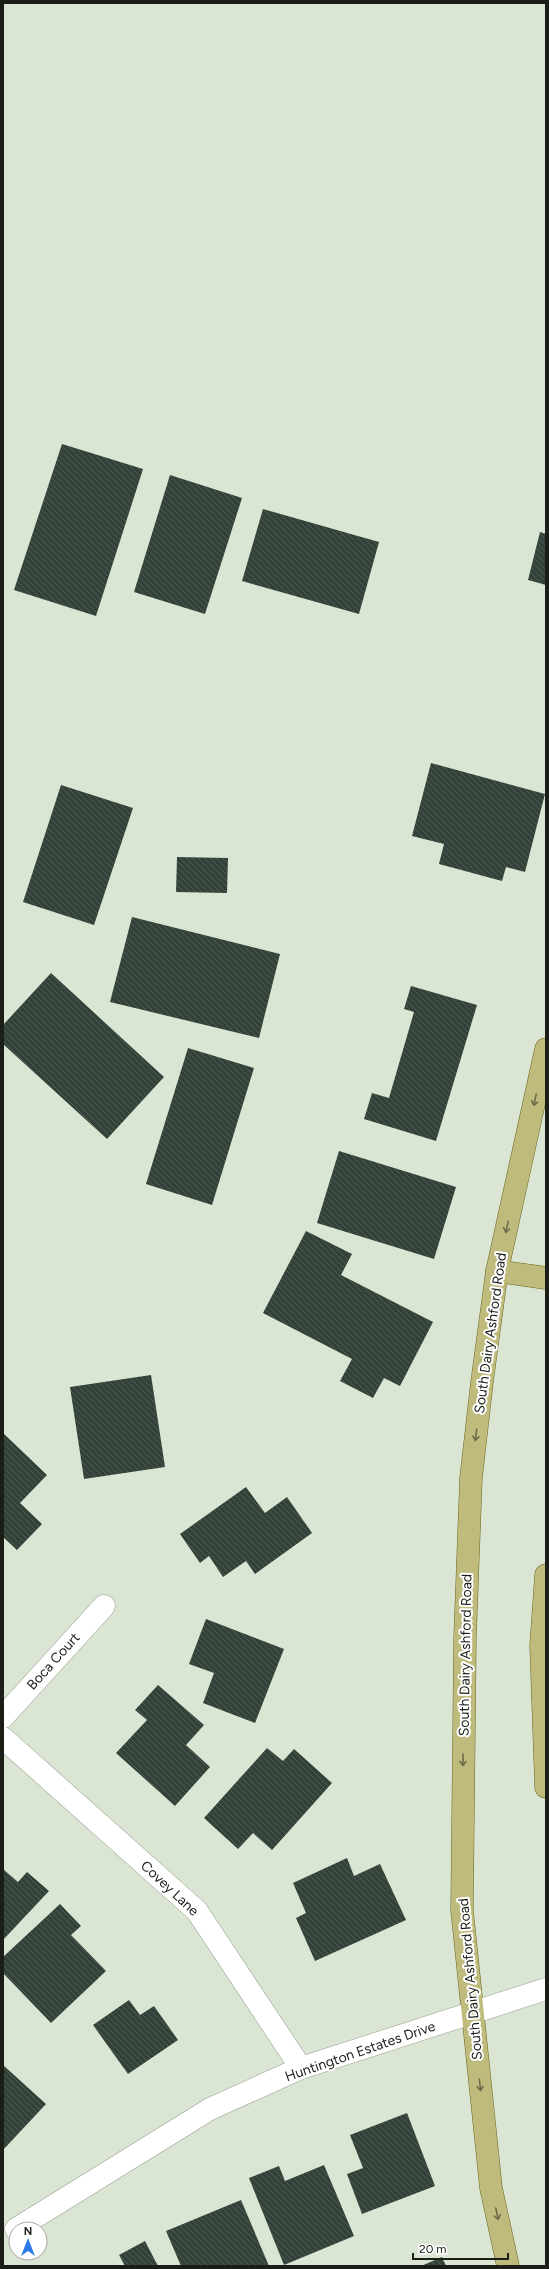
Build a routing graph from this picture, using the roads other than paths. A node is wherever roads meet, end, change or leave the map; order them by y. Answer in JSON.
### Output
{"nodes":[{"id":1,"x":546,"y":1048,"type":"edge"},
{"id":2,"x":497,"y":1271,"type":"junction"},
{"id":3,"x":546,"y":1278,"type":"edge"},
{"id":4,"x":546,"y":1575,"type":"edge"},
{"id":5,"x":104,"y":1606,"type":"dead end"},
{"id":6,"x":3,"y":1717,"type":"edge"},
{"id":7,"x":3,"y":1738,"type":"edge"},
{"id":8,"x":546,"y":1786,"type":"edge"},
{"id":9,"x":546,"y":1989,"type":"edge"},
{"id":10,"x":472,"y":2013,"type":"junction"},
{"id":11,"x":301,"y":2068,"type":"junction"},
{"id":12,"x":29,"y":2221,"type":"edge"},
{"id":13,"x":508,"y":2266,"type":"edge"}],
"edges":[{"from":1,"to":2,"type":"main road","name":"South Dairy Ashford Road","one_way":true},
{"from":2,"to":3,"type":"main road"},
{"from":2,"to":10,"type":"main road","name":"South Dairy Ashford Road","one_way":true},
{"from":4,"to":8,"type":"main road"},
{"from":5,"to":6,"type":"street","name":"Boca Court"},
{"from":7,"to":11,"type":"street","name":"Covey Lane"},
{"from":9,"to":10,"type":"street","name":"Huntington Estates Drive"},
{"from":10,"to":11,"type":"street","name":"Huntington Estates Drive"},
{"from":10,"to":13,"type":"main road","name":"South Dairy Ashford Road","one_way":true},
{"from":11,"to":12,"type":"street","name":"Huntington Estates Drive"}]}
